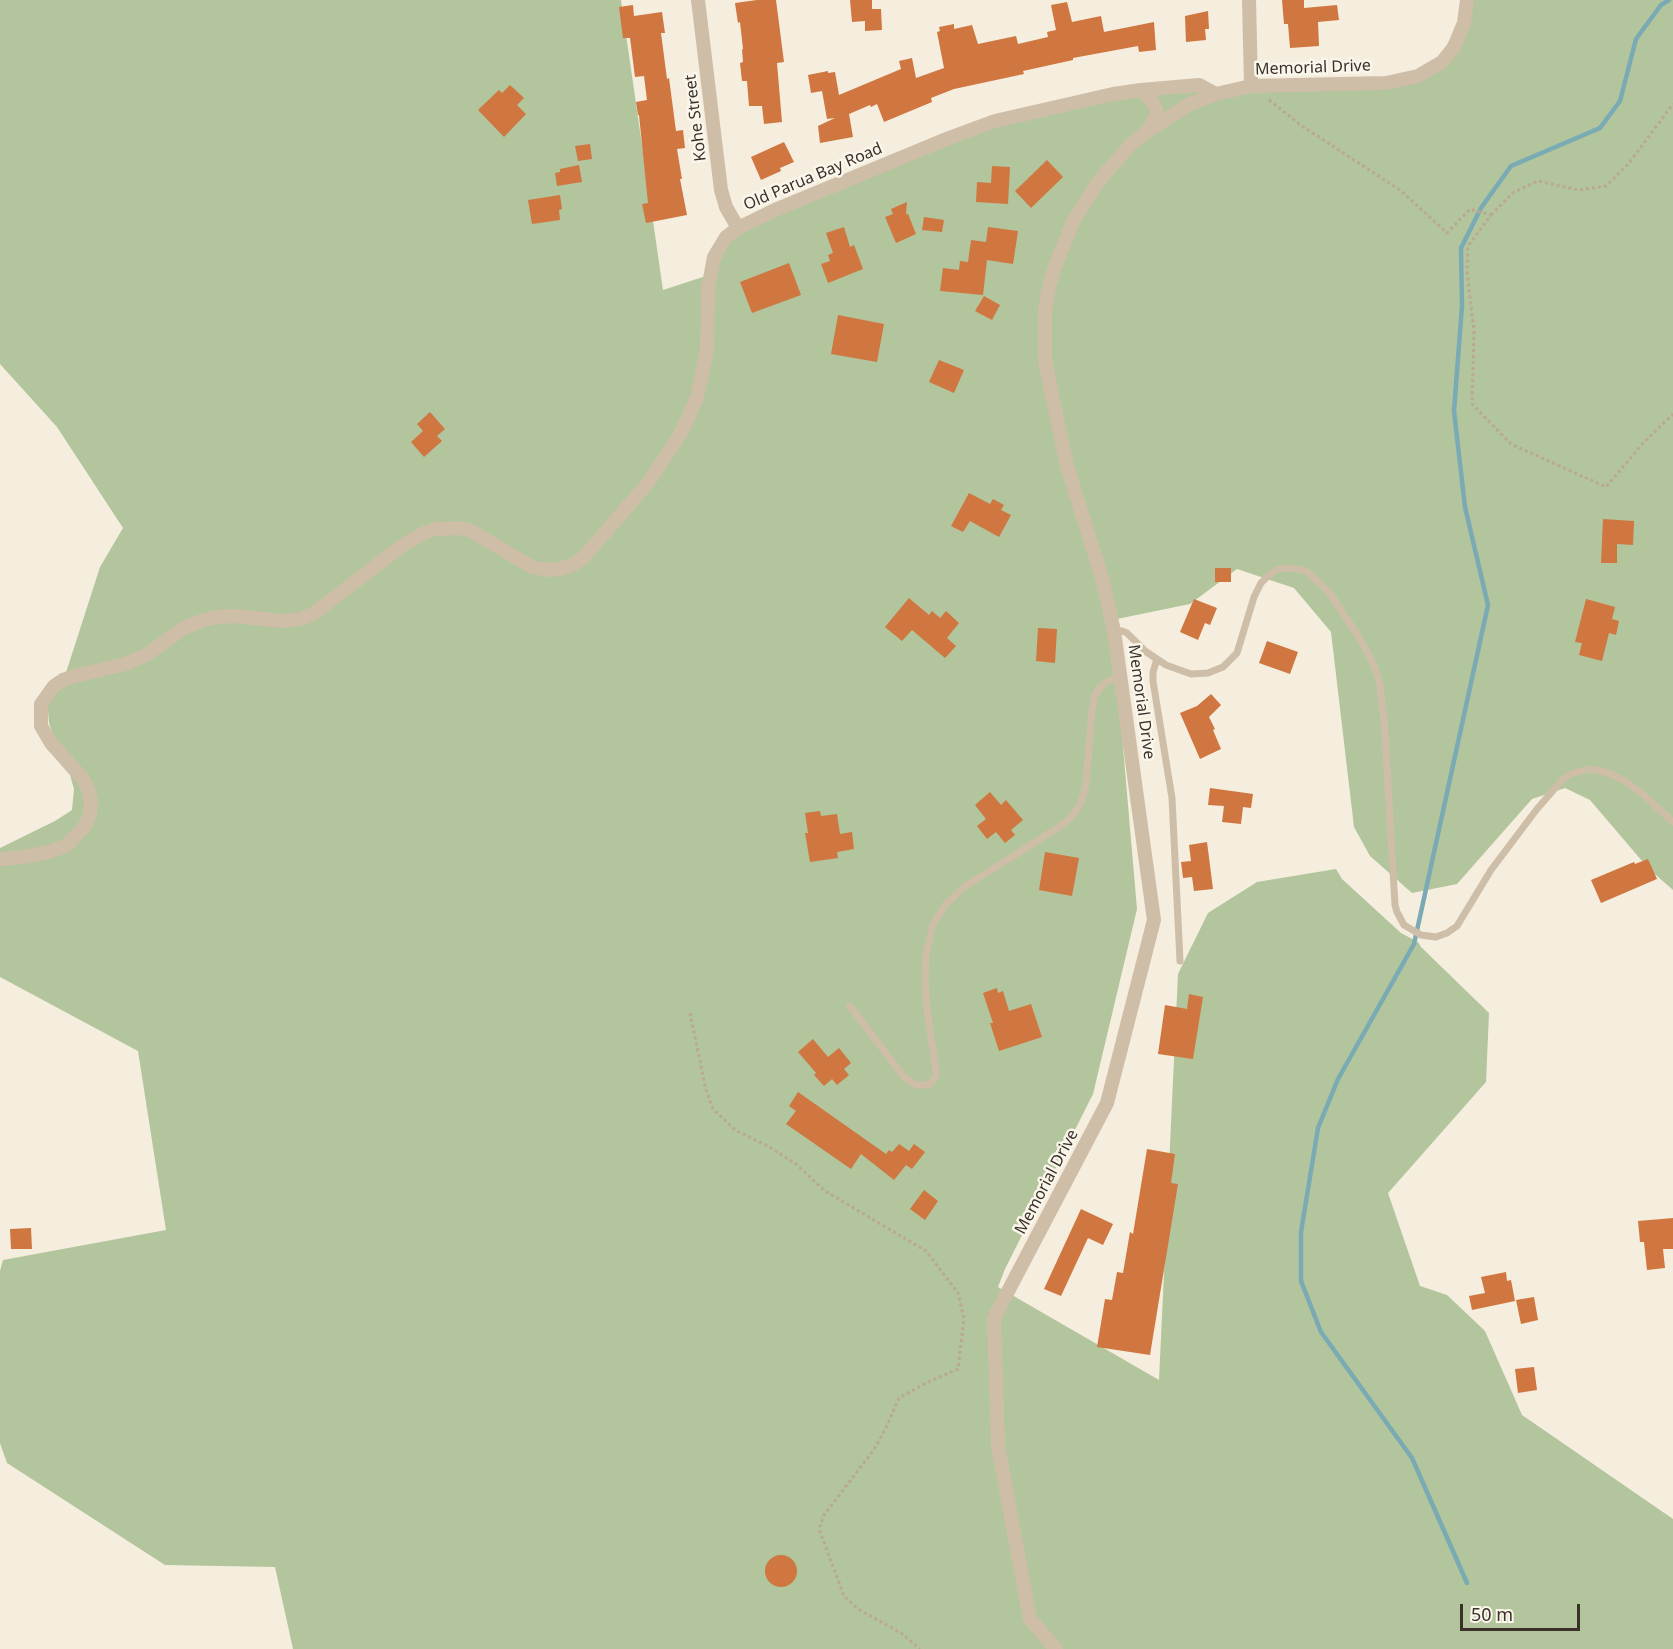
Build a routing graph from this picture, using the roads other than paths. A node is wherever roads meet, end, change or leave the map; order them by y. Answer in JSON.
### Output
{"nodes":[{"id":1,"x":698,"y":0,"type":"edge"},
{"id":2,"x":1249,"y":0,"type":"edge"},
{"id":3,"x":1467,"y":0,"type":"edge"},
{"id":4,"x":1251,"y":86,"type":"junction"},
{"id":5,"x":1141,"y":90,"type":"junction"},
{"id":6,"x":1216,"y":94,"type":"junction"},
{"id":7,"x":1149,"y":130,"type":"junction"},
{"id":8,"x":738,"y":228,"type":"junction"},
{"id":9,"x":1114,"y":631,"type":"junction"},
{"id":10,"x":1157,"y":659,"type":"junction"},
{"id":11,"x":1121,"y":675,"type":"junction"},
{"id":12,"x":1673,"y":822,"type":"edge"},
{"id":13,"x":0,"y":859,"type":"edge"},
{"id":14,"x":1180,"y":961,"type":"dead end"},
{"id":15,"x":850,"y":1006,"type":"dead end"},
{"id":16,"x":1056,"y":1649,"type":"edge"}],
"edges":[{"from":1,"to":8,"type":"street","name":"Kohe Street"},
{"from":2,"to":4,"type":"street"},
{"from":3,"to":4,"type":"street","name":"Memorial Drive"},
{"from":4,"to":6,"type":"street","name":"Memorial Drive"},
{"from":5,"to":6,"type":"street","name":"Old Parua Bay Road"},
{"from":5,"to":7,"type":"street"},
{"from":5,"to":8,"type":"street","name":"Old Parua Bay Road"},
{"from":6,"to":7,"type":"street","name":"Memorial Drive"},
{"from":7,"to":9,"type":"street","name":"Memorial Drive"},
{"from":8,"to":13,"type":"street","name":"Old Parua Bay Road"},
{"from":9,"to":10,"type":"lane"},
{"from":9,"to":11,"type":"street","name":"Memorial Drive"},
{"from":10,"to":12,"type":"lane"},
{"from":10,"to":14,"type":"lane"},
{"from":11,"to":15,"type":"lane"},
{"from":11,"to":16,"type":"street","name":"Memorial Drive"}]}
